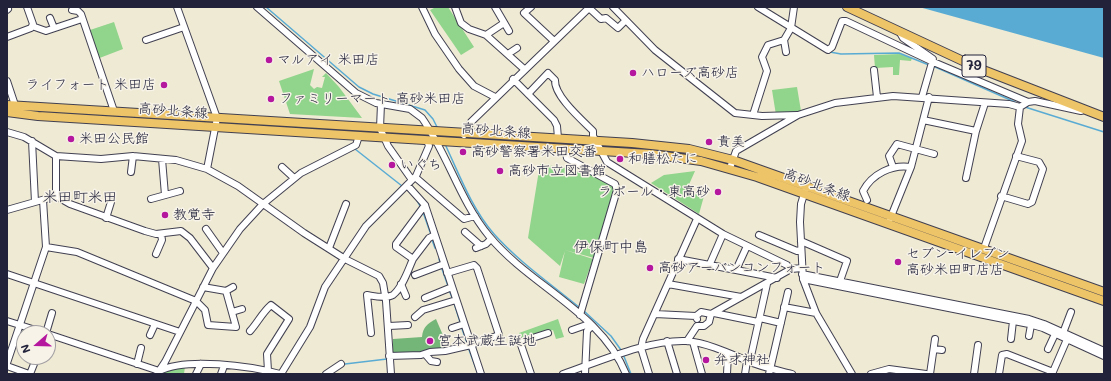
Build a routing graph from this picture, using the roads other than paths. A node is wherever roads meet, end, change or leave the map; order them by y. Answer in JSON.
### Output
{"nodes":[{"id":1,"x":27,"y":7,"type":"edge"},
{"id":2,"x":177,"y":7,"type":"edge"},
{"id":3,"x":257,"y":7,"type":"edge"},
{"id":4,"x":422,"y":7,"type":"edge"},
{"id":5,"x":455,"y":7,"type":"edge"},
{"id":6,"x":495,"y":7,"type":"edge"},
{"id":7,"x":531,"y":7,"type":"edge"},
{"id":8,"x":589,"y":7,"type":"edge"},
{"id":9,"x":613,"y":7,"type":"edge"},
{"id":10,"x":758,"y":7,"type":"edge"},
{"id":11,"x":794,"y":7,"type":"edge"},
{"id":12,"x":847,"y":7,"type":"edge"},
{"id":13,"x":72,"y":10,"type":"dead end"},
{"id":14,"x":50,"y":18,"type":"dead end"},
{"id":15,"x":82,"y":19,"type":"junction"},
{"id":16,"x":625,"y":21,"type":"junction"},
{"id":17,"x":504,"y":23,"type":"junction"},
{"id":18,"x":32,"y":26,"type":"junction"},
{"id":19,"x":184,"y":27,"type":"junction"},
{"id":20,"x":54,"y":28,"type":"junction"},
{"id":21,"x":791,"y":29,"type":"junction"},
{"id":22,"x":509,"y":31,"type":"dead end"},
{"id":23,"x":899,"y":31,"type":"junction"},
{"id":24,"x":486,"y":35,"type":"junction"},
{"id":25,"x":7,"y":38,"type":"edge"},
{"id":26,"x":146,"y":40,"type":"dead end"},
{"id":27,"x":784,"y":40,"type":"junction"},
{"id":28,"x":554,"y":41,"type":"junction"},
{"id":29,"x":517,"y":48,"type":"dead end"},
{"id":30,"x":786,"y":52,"type":"dead end"},
{"id":31,"x":508,"y":54,"type":"junction"},
{"id":32,"x":933,"y":62,"type":"junction"},
{"id":33,"x":524,"y":69,"type":"junction"},
{"id":34,"x":874,"y":70,"type":"dead end"},
{"id":35,"x":513,"y":79,"type":"junction"},
{"id":36,"x":7,"y":81,"type":"edge"},
{"id":37,"x":528,"y":94,"type":"junction"},
{"id":38,"x":495,"y":97,"type":"junction"},
{"id":39,"x":877,"y":97,"type":"junction"},
{"id":40,"x":922,"y":97,"type":"junction"},
{"id":41,"x":929,"y":97,"type":"junction"},
{"id":42,"x":1028,"y":102,"type":"junction"},
{"id":43,"x":985,"y":103,"type":"junction"},
{"id":44,"x":381,"y":104,"type":"junction"},
{"id":45,"x":11,"y":105,"type":"edge"},
{"id":46,"x":1020,"y":107,"type":"junction"},
{"id":47,"x":114,"y":111,"type":"junction"},
{"id":48,"x":7,"y":112,"type":"edge"},
{"id":49,"x":753,"y":115,"type":"junction"},
{"id":50,"x":798,"y":115,"type":"junction"},
{"id":51,"x":1104,"y":117,"type":"edge"},
{"id":52,"x":217,"y":118,"type":"junction"},
{"id":53,"x":923,"y":120,"type":"junction"},
{"id":54,"x":215,"y":126,"type":"junction"},
{"id":55,"x":380,"y":128,"type":"junction"},
{"id":56,"x":430,"y":130,"type":"junction"},
{"id":57,"x":976,"y":131,"type":"junction"},
{"id":58,"x":7,"y":132,"type":"edge"},
{"id":59,"x":359,"y":136,"type":"junction"},
{"id":60,"x":385,"y":138,"type":"junction"},
{"id":61,"x":464,"y":138,"type":"junction"},
{"id":62,"x":558,"y":138,"type":"junction"},
{"id":63,"x":431,"y":140,"type":"junction"},
{"id":64,"x":32,"y":141,"type":"junction"},
{"id":65,"x":596,"y":141,"type":"junction"},
{"id":66,"x":565,"y":149,"type":"junction"},
{"id":67,"x":916,"y":149,"type":"junction"},
{"id":68,"x":600,"y":151,"type":"junction"},
{"id":69,"x":934,"y":154,"type":"dead end"},
{"id":70,"x":56,"y":156,"type":"junction"},
{"id":71,"x":133,"y":156,"type":"junction"},
{"id":72,"x":1016,"y":156,"type":"junction"},
{"id":73,"x":162,"y":159,"type":"junction"},
{"id":74,"x":733,"y":160,"type":"junction"},
{"id":75,"x":911,"y":166,"type":"junction"},
{"id":76,"x":282,"y":167,"type":"dead end"},
{"id":77,"x":893,"y":167,"type":"junction"},
{"id":78,"x":730,"y":168,"type":"junction"},
{"id":79,"x":207,"y":169,"type":"junction"},
{"id":80,"x":131,"y":172,"type":"dead end"},
{"id":81,"x":294,"y":178,"type":"junction"},
{"id":82,"x":414,"y":178,"type":"junction"},
{"id":83,"x":966,"y":178,"type":"dead end"},
{"id":84,"x":407,"y":185,"type":"junction"},
{"id":85,"x":808,"y":185,"type":"junction"},
{"id":86,"x":180,"y":192,"type":"dead end"},
{"id":87,"x":804,"y":194,"type":"junction"},
{"id":88,"x":165,"y":195,"type":"junction"},
{"id":89,"x":56,"y":196,"type":"junction"},
{"id":90,"x":1002,"y":196,"type":"junction"},
{"id":91,"x":152,"y":199,"type":"dead end"},
{"id":92,"x":42,"y":200,"type":"junction"},
{"id":93,"x":867,"y":200,"type":"dead end"},
{"id":94,"x":35,"y":202,"type":"junction"},
{"id":95,"x":111,"y":202,"type":"dead end"},
{"id":96,"x":263,"y":204,"type":"junction"},
{"id":97,"x":346,"y":204,"type":"dead end"},
{"id":98,"x":423,"y":207,"type":"junction"},
{"id":99,"x":7,"y":210,"type":"edge"},
{"id":100,"x":475,"y":216,"type":"junction"},
{"id":101,"x":106,"y":218,"type":"junction"},
{"id":102,"x":698,"y":219,"type":"junction"},
{"id":103,"x":890,"y":220,"type":"junction"},
{"id":104,"x":206,"y":229,"type":"dead end"},
{"id":105,"x":465,"y":232,"type":"dead end"},
{"id":106,"x":161,"y":234,"type":"junction"},
{"id":107,"x":723,"y":234,"type":"junction"},
{"id":108,"x":759,"y":235,"type":"dead end"},
{"id":109,"x":432,"y":236,"type":"junction"},
{"id":110,"x":491,"y":239,"type":"junction"},
{"id":111,"x":800,"y":242,"type":"junction"},
{"id":112,"x":747,"y":246,"type":"junction"},
{"id":113,"x":46,"y":247,"type":"junction"},
{"id":114,"x":329,"y":248,"type":"junction"},
{"id":115,"x":984,"y":248,"type":"junction"},
{"id":116,"x":801,"y":250,"type":"junction"},
{"id":117,"x":223,"y":253,"type":"junction"},
{"id":118,"x":156,"y":254,"type":"dead end"},
{"id":119,"x":345,"y":259,"type":"junction"},
{"id":120,"x":413,"y":259,"type":"junction"},
{"id":121,"x":678,"y":259,"type":"junction"},
{"id":122,"x":442,"y":265,"type":"junction"},
{"id":123,"x":709,"y":266,"type":"junction"},
{"id":124,"x":213,"y":268,"type":"junction"},
{"id":125,"x":791,"y":269,"type":"junction"},
{"id":126,"x":736,"y":270,"type":"junction"},
{"id":127,"x":447,"y":273,"type":"junction"},
{"id":128,"x":802,"y":273,"type":"junction"},
{"id":129,"x":7,"y":274,"type":"edge"},
{"id":130,"x":415,"y":275,"type":"dead end"},
{"id":131,"x":777,"y":278,"type":"junction"},
{"id":132,"x":840,"y":282,"type":"junction"},
{"id":133,"x":34,"y":283,"type":"junction"},
{"id":134,"x":401,"y":284,"type":"junction"},
{"id":135,"x":668,"y":284,"type":"junction"},
{"id":136,"x":767,"y":284,"type":"junction"},
{"id":137,"x":203,"y":286,"type":"junction"},
{"id":138,"x":233,"y":287,"type":"dead end"},
{"id":139,"x":450,"y":288,"type":"junction"},
{"id":140,"x":859,"y":288,"type":"junction"},
{"id":141,"x":226,"y":291,"type":"junction"},
{"id":142,"x":788,"y":292,"type":"dead end"},
{"id":143,"x":1104,"y":292,"type":"edge"},
{"id":144,"x":406,"y":296,"type":"dead end"},
{"id":145,"x":385,"y":297,"type":"junction"},
{"id":146,"x":741,"y":297,"type":"junction"},
{"id":147,"x":907,"y":297,"type":"junction"},
{"id":148,"x":276,"y":298,"type":"dead end"},
{"id":149,"x":425,"y":298,"type":"dead end"},
{"id":150,"x":453,"y":300,"type":"junction"},
{"id":151,"x":196,"y":301,"type":"junction"},
{"id":152,"x":1104,"y":301,"type":"edge"},
{"id":153,"x":271,"y":305,"type":"junction"},
{"id":154,"x":784,"y":307,"type":"junction"},
{"id":155,"x":242,"y":309,"type":"dead end"},
{"id":156,"x":232,"y":312,"type":"junction"},
{"id":157,"x":816,"y":312,"type":"junction"},
{"id":158,"x":1071,"y":312,"type":"dead end"},
{"id":159,"x":52,"y":313,"type":"dead end"},
{"id":160,"x":712,"y":313,"type":"junction"},
{"id":161,"x":655,"y":314,"type":"junction"},
{"id":162,"x":580,"y":315,"type":"junction"},
{"id":163,"x":696,"y":316,"type":"junction"},
{"id":164,"x":415,"y":317,"type":"dead end"},
{"id":165,"x":759,"y":320,"type":"junction"},
{"id":166,"x":7,"y":321,"type":"edge"},
{"id":167,"x":1013,"y":321,"type":"junction"},
{"id":168,"x":781,"y":323,"type":"junction"},
{"id":169,"x":155,"y":324,"type":"junction"},
{"id":170,"x":464,"y":324,"type":"junction"},
{"id":171,"x":20,"y":325,"type":"joint"},
{"id":172,"x":48,"y":325,"type":"edge"},
{"id":173,"x":408,"y":325,"type":"dead end"},
{"id":174,"x":590,"y":325,"type":"junction"},
{"id":175,"x":1031,"y":325,"type":"junction"},
{"id":176,"x":389,"y":326,"type":"junction"},
{"id":177,"x":698,"y":326,"type":"junction"},
{"id":178,"x":452,"y":328,"type":"dead end"},
{"id":179,"x":572,"y":330,"type":"dead end"},
{"id":180,"x":250,"y":331,"type":"dead end"},
{"id":181,"x":180,"y":332,"type":"junction"},
{"id":182,"x":371,"y":333,"type":"dead end"},
{"id":183,"x":548,"y":333,"type":"dead end"},
{"id":184,"x":1055,"y":334,"type":"junction"},
{"id":185,"x":150,"y":335,"type":"dead end"},
{"id":186,"x":56,"y":336,"type":"edge"},
{"id":187,"x":1029,"y":336,"type":"dead end"},
{"id":188,"x":1067,"y":336,"type":"junction"},
{"id":189,"x":16,"y":337,"type":"edge"},
{"id":190,"x":935,"y":339,"type":"dead end"},
{"id":191,"x":1011,"y":339,"type":"dead end"},
{"id":192,"x":667,"y":341,"type":"junction"},
{"id":193,"x":690,"y":342,"type":"junction"},
{"id":194,"x":472,"y":345,"type":"junction"},
{"id":195,"x":978,"y":345,"type":"dead end"},
{"id":196,"x":141,"y":348,"type":"dead end"},
{"id":197,"x":642,"y":348,"type":"junction"},
{"id":198,"x":934,"y":349,"type":"junction"},
{"id":199,"x":1048,"y":349,"type":"dead end"},
{"id":200,"x":942,"y":350,"type":"dead end"},
{"id":201,"x":1104,"y":351,"type":"edge"},
{"id":202,"x":728,"y":353,"type":"junction"},
{"id":203,"x":425,"y":354,"type":"junction"},
{"id":204,"x":389,"y":356,"type":"junction"},
{"id":205,"x":618,"y":356,"type":"junction"},
{"id":206,"x":1104,"y":356,"type":"edge"},
{"id":207,"x":747,"y":361,"type":"junction"},
{"id":208,"x":437,"y":362,"type":"dead end"},
{"id":209,"x":7,"y":363,"type":"edge"},
{"id":210,"x":136,"y":364,"type":"junction"},
{"id":211,"x":201,"y":364,"type":"junction"},
{"id":212,"x":341,"y":364,"type":"dead end"},
{"id":213,"x":7,"y":366,"type":"edge"},
{"id":214,"x":224,"y":366,"type":"junction"},
{"id":215,"x":586,"y":366,"type":"junction"},
{"id":216,"x":268,"y":371,"type":"junction"},
{"id":217,"x":769,"y":371,"type":"edge"},
{"id":218,"x":897,"y":372,"type":"edge"},
{"id":219,"x":158,"y":373,"type":"edge"},
{"id":220,"x":1052,"y":373,"type":"edge"},
{"id":221,"x":30,"y":374,"type":"edge"},
{"id":222,"x":196,"y":374,"type":"edge"},
{"id":223,"x":221,"y":374,"type":"edge"},
{"id":224,"x":281,"y":374,"type":"edge"},
{"id":225,"x":326,"y":374,"type":"edge"},
{"id":226,"x":390,"y":374,"type":"edge"},
{"id":227,"x":481,"y":374,"type":"edge"},
{"id":228,"x":531,"y":374,"type":"edge"},
{"id":229,"x":563,"y":374,"type":"edge"},
{"id":230,"x":584,"y":374,"type":"edge"},
{"id":231,"x":626,"y":374,"type":"edge"},
{"id":232,"x":649,"y":374,"type":"edge"},
{"id":233,"x":677,"y":374,"type":"edge"},
{"id":234,"x":702,"y":374,"type":"edge"},
{"id":235,"x":727,"y":374,"type":"edge"},
{"id":236,"x":745,"y":374,"type":"edge"},
{"id":237,"x":791,"y":374,"type":"edge"},
{"id":238,"x":852,"y":374,"type":"edge"},
{"id":239,"x":871,"y":374,"type":"edge"},
{"id":240,"x":926,"y":374,"type":"edge"},
{"id":241,"x":930,"y":374,"type":"edge"},
{"id":242,"x":974,"y":374,"type":"edge"},
{"id":243,"x":999,"y":374,"type":"edge"}],
"edges":[{"from":1,"to":18,"type":"street"},
{"from":2,"to":19,"type":"street"},
{"from":3,"to":44,"type":"street"},
{"from":4,"to":38,"type":"street"},
{"from":5,"to":24,"type":"street"},
{"from":6,"to":17,"type":"street"},
{"from":7,"to":28,"type":"street"},
{"from":8,"to":16,"type":"street"},
{"from":8,"to":28,"type":"street"},
{"from":9,"to":16,"type":"street"},
{"from":10,"to":21,"type":"street"},
{"from":11,"to":21,"type":"street"},
{"from":12,"to":23,"type":"main road","number":"79"},
{"from":13,"to":15,"type":"street"},
{"from":14,"to":20,"type":"street"},
{"from":15,"to":20,"type":"street"},
{"from":15,"to":47,"type":"street"},
{"from":16,"to":49,"type":"street"},
{"from":17,"to":22,"type":"street"},
{"from":17,"to":24,"type":"street"},
{"from":18,"to":20,"type":"street"},
{"from":18,"to":25,"type":"street"},
{"from":19,"to":26,"type":"street"},
{"from":19,"to":52,"type":"street"},
{"from":21,"to":27,"type":"street"},
{"from":21,"to":32,"type":"street"},
{"from":23,"to":32,"type":"street"},
{"from":23,"to":51,"type":"main road","number":"79"},
{"from":24,"to":31,"type":"street"},
{"from":27,"to":30,"type":"street"},
{"from":27,"to":49,"type":"street"},
{"from":28,"to":33,"type":"street"},
{"from":29,"to":31,"type":"street"},
{"from":31,"to":33,"type":"street"},
{"from":32,"to":40,"type":"street"},
{"from":32,"to":42,"type":"street"},
{"from":33,"to":35,"type":"street"},
{"from":34,"to":39,"type":"street"},
{"from":35,"to":37,"type":"street"},
{"from":35,"to":38,"type":"street"},
{"from":36,"to":45,"type":"street"},
{"from":37,"to":62,"type":"street"},
{"from":37,"to":65,"type":"street"},
{"from":38,"to":61,"type":"street"},
{"from":39,"to":40,"type":"street"},
{"from":39,"to":50,"type":"street"},
{"from":40,"to":41,"type":"street"},
{"from":41,"to":43,"type":"street"},
{"from":41,"to":53,"type":"street"},
{"from":42,"to":46,"type":"street"},
{"from":42,"to":51,"type":"street"},
{"from":43,"to":46,"type":"street"},
{"from":43,"to":57,"type":"street"},
{"from":44,"to":55,"type":"street"},
{"from":44,"to":56,"type":"street"},
{"from":45,"to":47,"type":"main road","name":"高砂北条線"},
{"from":46,"to":72,"type":"street"},
{"from":47,"to":52,"type":"main road","name":"高砂北条線"},
{"from":48,"to":54,"type":"main road","name":"高砂北条線"},
{"from":49,"to":50,"type":"street"},
{"from":50,"to":74,"type":"street"},
{"from":52,"to":54,"type":"street"},
{"from":52,"to":55,"type":"main road","name":"高砂北条線"},
{"from":53,"to":57,"type":"street"},
{"from":53,"to":67,"type":"street"},
{"from":54,"to":59,"type":"main road","name":"高砂北条線"},
{"from":54,"to":79,"type":"street"},
{"from":55,"to":56,"type":"main road","name":"高砂北条線"},
{"from":55,"to":60,"type":"street"},
{"from":56,"to":61,"type":"main road","name":"高砂北条線"},
{"from":56,"to":63,"type":"street"},
{"from":57,"to":83,"type":"street"},
{"from":58,"to":64,"type":"street"},
{"from":59,"to":60,"type":"main road","name":"高砂北条線"},
{"from":59,"to":81,"type":"street"},
{"from":60,"to":63,"type":"main road","name":"高砂北条線"},
{"from":60,"to":82,"type":"street"},
{"from":61,"to":62,"type":"main road","name":"高砂北条線"},
{"from":61,"to":63,"type":"main road","name":"高砂北条線"},
{"from":61,"to":66,"type":"main road","name":"高砂北条線"},
{"from":62,"to":65,"type":"main road","name":"高砂北条線"},
{"from":63,"to":82,"type":"street"},
{"from":63,"to":100,"type":"street"},
{"from":64,"to":70,"type":"street"},
{"from":64,"to":94,"type":"street"},
{"from":65,"to":68,"type":"street"},
{"from":65,"to":74,"type":"main road","name":"高砂北条線"},
{"from":66,"to":68,"type":"main road","name":"高砂北条線"},
{"from":66,"to":162,"type":"street"},
{"from":67,"to":69,"type":"street"},
{"from":67,"to":75,"type":"street"},
{"from":67,"to":77,"type":"street"},
{"from":68,"to":78,"type":"main road","name":"高砂北条線"},
{"from":68,"to":102,"type":"street"},
{"from":70,"to":71,"type":"street"},
{"from":70,"to":89,"type":"street"},
{"from":71,"to":73,"type":"street"},
{"from":71,"to":80,"type":"street"},
{"from":72,"to":90,"type":"street"},
{"from":72,"to":90,"type":"street"},
{"from":73,"to":79,"type":"street"},
{"from":73,"to":88,"type":"street"},
{"from":74,"to":78,"type":"street"},
{"from":74,"to":85,"type":"main road","name":"高砂北条線"},
{"from":75,"to":77,"type":"street"},
{"from":75,"to":103,"type":"street"},
{"from":76,"to":81,"type":"street"},
{"from":77,"to":93,"type":"street"},
{"from":78,"to":87,"type":"main road","name":"高砂北条線"},
{"from":79,"to":96,"type":"street"},
{"from":81,"to":96,"type":"street"},
{"from":82,"to":84,"type":"street"},
{"from":82,"to":100,"type":"street"},
{"from":84,"to":98,"type":"street"},
{"from":84,"to":119,"type":"street"},
{"from":85,"to":87,"type":"street"},
{"from":85,"to":103,"type":"main road","name":"高砂北条線"},
{"from":86,"to":88,"type":"street"},
{"from":87,"to":103,"type":"main road","name":"高砂北条線"},
{"from":87,"to":111,"type":"street"},
{"from":88,"to":91,"type":"street"},
{"from":89,"to":92,"type":"street"},
{"from":89,"to":101,"type":"street"},
{"from":90,"to":115,"type":"street"},
{"from":92,"to":94,"type":"street"},
{"from":92,"to":113,"type":"street"},
{"from":94,"to":99,"type":"street"},
{"from":95,"to":101,"type":"street"},
{"from":96,"to":114,"type":"street"},
{"from":96,"to":117,"type":"street"},
{"from":97,"to":114,"type":"street"},
{"from":98,"to":109,"type":"street"},
{"from":98,"to":120,"type":"street"},
{"from":100,"to":110,"type":"street"},
{"from":101,"to":106,"type":"street"},
{"from":102,"to":107,"type":"street"},
{"from":102,"to":121,"type":"street"},
{"from":103,"to":115,"type":"main road","name":"高砂北条線"},
{"from":103,"to":152,"type":"main road","name":"高砂北条線"},
{"from":104,"to":117,"type":"street"},
{"from":105,"to":110,"type":"street"},
{"from":106,"to":118,"type":"street"},
{"from":106,"to":124,"type":"street"},
{"from":107,"to":112,"type":"street"},
{"from":107,"to":123,"type":"street"},
{"from":108,"to":116,"type":"street"},
{"from":109,"to":120,"type":"street"},
{"from":109,"to":122,"type":"street"},
{"from":110,"to":162,"type":"street"},
{"from":111,"to":116,"type":"street"},
{"from":111,"to":132,"type":"street"},
{"from":112,"to":125,"type":"street"},
{"from":112,"to":126,"type":"street"},
{"from":113,"to":133,"type":"street"},
{"from":113,"to":151,"type":"street"},
{"from":114,"to":119,"type":"street"},
{"from":115,"to":143,"type":"main road","name":"高砂北条線"},
{"from":116,"to":128,"type":"street"},
{"from":117,"to":124,"type":"street"},
{"from":119,"to":145,"type":"street"},
{"from":119,"to":224,"type":"street"},
{"from":120,"to":134,"type":"street"},
{"from":121,"to":123,"type":"street"},
{"from":121,"to":135,"type":"street"},
{"from":122,"to":127,"type":"street"},
{"from":122,"to":130,"type":"street"},
{"from":123,"to":126,"type":"street"},
{"from":124,"to":137,"type":"street"},
{"from":125,"to":128,"type":"street"},
{"from":125,"to":131,"type":"street"},
{"from":126,"to":131,"type":"street"},
{"from":127,"to":139,"type":"street"},
{"from":127,"to":194,"type":"street"},
{"from":128,"to":132,"type":"street"},
{"from":128,"to":140,"type":"street"},
{"from":128,"to":157,"type":"street"},
{"from":129,"to":133,"type":"street"},
{"from":131,"to":136,"type":"street"},
{"from":132,"to":140,"type":"street"},
{"from":133,"to":169,"type":"street"},
{"from":133,"to":171,"type":"street"},
{"from":134,"to":144,"type":"street"},
{"from":134,"to":145,"type":"street"},
{"from":135,"to":146,"type":"street"},
{"from":135,"to":161,"type":"street"},
{"from":136,"to":146,"type":"street"},
{"from":136,"to":165,"type":"street"},
{"from":137,"to":141,"type":"street"},
{"from":137,"to":151,"type":"street"},
{"from":138,"to":141,"type":"street"},
{"from":139,"to":149,"type":"street"},
{"from":139,"to":150,"type":"street"},
{"from":140,"to":147,"type":"street"},
{"from":141,"to":156,"type":"street"},
{"from":142,"to":154,"type":"street"},
{"from":145,"to":176,"type":"street"},
{"from":145,"to":182,"type":"street"},
{"from":146,"to":160,"type":"street"},
{"from":147,"to":167,"type":"street"},
{"from":147,"to":188,"type":"street"},
{"from":148,"to":153,"type":"street"},
{"from":150,"to":164,"type":"street"},
{"from":150,"to":170,"type":"street"},
{"from":151,"to":156,"type":"street"},
{"from":151,"to":181,"type":"street"},
{"from":153,"to":180,"type":"street"},
{"from":153,"to":216,"type":"street"},
{"from":154,"to":157,"type":"street"},
{"from":154,"to":168,"type":"street"},
{"from":155,"to":156,"type":"street"},
{"from":157,"to":238,"type":"street"},
{"from":158,"to":188,"type":"street"},
{"from":159,"to":172,"type":"street"},
{"from":160,"to":163,"type":"street"},
{"from":160,"to":165,"type":"street"},
{"from":160,"to":177,"type":"street"},
{"from":161,"to":163,"type":"street"},
{"from":161,"to":197,"type":"street"},
{"from":162,"to":174,"type":"street"},
{"from":163,"to":177,"type":"street"},
{"from":165,"to":168,"type":"street"},
{"from":165,"to":207,"type":"street"},
{"from":166,"to":171,"type":"street"},
{"from":167,"to":175,"type":"street"},
{"from":167,"to":191,"type":"street"},
{"from":168,"to":217,"type":"street"},
{"from":169,"to":181,"type":"street"},
{"from":169,"to":185,"type":"street"},
{"from":170,"to":178,"type":"street"},
{"from":170,"to":194,"type":"street"},
{"from":173,"to":176,"type":"street"},
{"from":174,"to":179,"type":"street"},
{"from":174,"to":205,"type":"street"},
{"from":174,"to":215,"type":"street"},
{"from":175,"to":184,"type":"street"},
{"from":175,"to":187,"type":"street"},
{"from":176,"to":204,"type":"street"},
{"from":177,"to":193,"type":"street"},
{"from":181,"to":219,"type":"street"},
{"from":183,"to":228,"type":"street"},
{"from":184,"to":188,"type":"street"},
{"from":184,"to":199,"type":"street"},
{"from":186,"to":210,"type":"street"},
{"from":188,"to":201,"type":"street"},
{"from":188,"to":206,"type":"street"},
{"from":188,"to":220,"type":"street"},
{"from":189,"to":209,"type":"street"},
{"from":190,"to":198,"type":"street"},
{"from":192,"to":193,"type":"street"},
{"from":192,"to":197,"type":"street"},
{"from":192,"to":233,"type":"street"},
{"from":193,"to":202,"type":"street"},
{"from":193,"to":234,"type":"street"},
{"from":194,"to":203,"type":"street"},
{"from":194,"to":227,"type":"street"},
{"from":195,"to":242,"type":"street"},
{"from":196,"to":210,"type":"street"},
{"from":197,"to":205,"type":"street"},
{"from":197,"to":232,"type":"street"},
{"from":198,"to":200,"type":"street"},
{"from":198,"to":241,"type":"street"},
{"from":202,"to":207,"type":"street"},
{"from":202,"to":235,"type":"street"},
{"from":203,"to":204,"type":"street"},
{"from":203,"to":208,"type":"street"},
{"from":204,"to":226,"type":"street"},
{"from":205,"to":215,"type":"street"},
{"from":205,"to":231,"type":"street"},
{"from":207,"to":217,"type":"street"},
{"from":207,"to":236,"type":"street"},
{"from":210,"to":219,"type":"street"},
{"from":211,"to":214,"type":"street"},
{"from":211,"to":219,"type":"street"},
{"from":211,"to":222,"type":"street"},
{"from":212,"to":225,"type":"street"},
{"from":213,"to":221,"type":"street"},
{"from":214,"to":216,"type":"street"},
{"from":214,"to":223,"type":"street"},
{"from":215,"to":229,"type":"street"},
{"from":215,"to":230,"type":"street"},
{"from":216,"to":224,"type":"street"},
{"from":217,"to":237,"type":"street"},
{"from":218,"to":239,"type":"street"},
{"from":218,"to":240,"type":"street"},
{"from":220,"to":243,"type":"street"}]}
